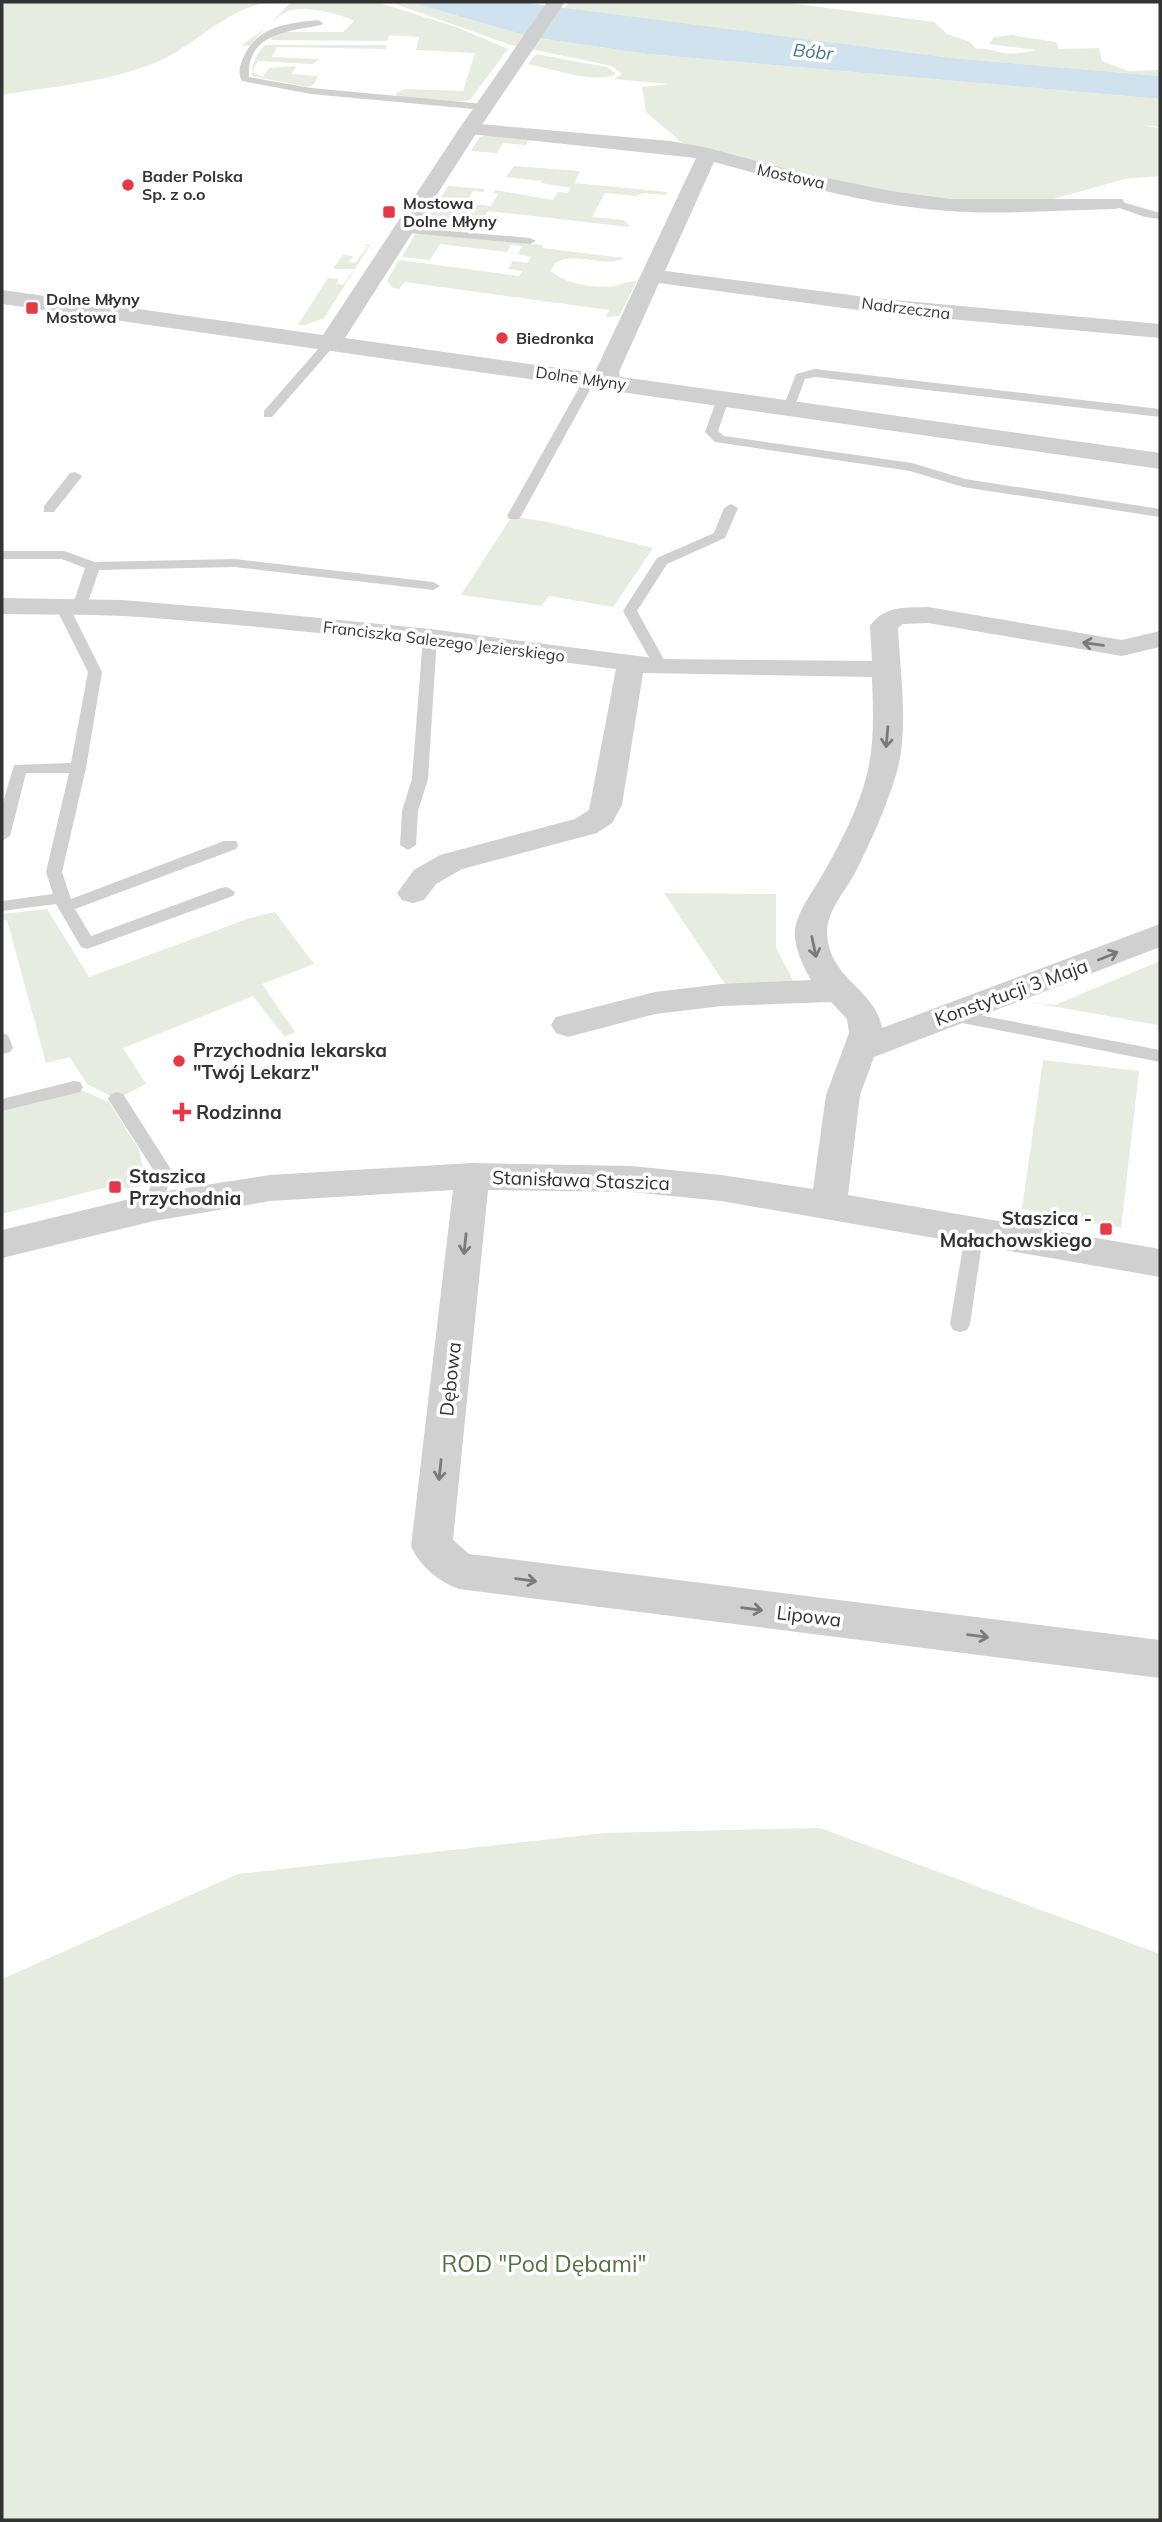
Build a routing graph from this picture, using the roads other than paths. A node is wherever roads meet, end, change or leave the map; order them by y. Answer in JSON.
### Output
{"nodes":[{"id":1,"x":556,"y":2,"type":"edge"},
{"id":2,"x":318,"y":23,"type":"dead end"},
{"id":3,"x":484,"y":107,"type":"junction"},
{"id":4,"x":469,"y":129,"type":"junction"},
{"id":5,"x":708,"y":154,"type":"junction"},
{"id":6,"x":1115,"y":203,"type":"joint"},
{"id":7,"x":1160,"y":216,"type":"edge"},
{"id":8,"x":402,"y":230,"type":"junction"},
{"id":9,"x":530,"y":241,"type":"dead end"},
{"id":10,"x":654,"y":275,"type":"junction"},
{"id":11,"x":2,"y":297,"type":"edge"},
{"id":12,"x":1160,"y":331,"type":"edge"},
{"id":13,"x":330,"y":343,"type":"junction"},
{"id":14,"x":300,"y":375,"type":"junction"},
{"id":15,"x":599,"y":380,"type":"junction"},
{"id":16,"x":305,"y":396,"type":"dead end"},
{"id":17,"x":723,"y":399,"type":"junction"},
{"id":18,"x":789,"y":408,"type":"junction"},
{"id":19,"x":268,"y":414,"type":"dead end"},
{"id":20,"x":1160,"y":414,"type":"edge"},
{"id":21,"x":1160,"y":461,"type":"edge"},
{"id":22,"x":75,"y":476,"type":"dead end"},
{"id":23,"x":731,"y":508,"type":"dead end"},
{"id":24,"x":49,"y":509,"type":"dead end"},
{"id":25,"x":1160,"y":513,"type":"edge"},
{"id":26,"x":514,"y":516,"type":"dead end"},
{"id":27,"x":2,"y":555,"type":"edge"},
{"id":28,"x":93,"y":566,"type":"junction"},
{"id":29,"x":433,"y":586,"type":"dead end"},
{"id":30,"x":2,"y":606,"type":"edge"},
{"id":31,"x":71,"y":608,"type":"junction"},
{"id":32,"x":430,"y":637,"type":"junction"},
{"id":33,"x":1160,"y":639,"type":"edge"},
{"id":34,"x":631,"y":664,"type":"junction"},
{"id":35,"x":661,"y":667,"type":"junction"},
{"id":36,"x":886,"y":669,"type":"junction"},
{"id":37,"x":78,"y":768,"type":"junction"},
{"id":38,"x":2,"y":836,"type":"edge"},
{"id":39,"x":230,"y":845,"type":"dead end"},
{"id":40,"x":408,"y":845,"type":"dead end"},
{"id":41,"x":227,"y":892,"type":"dead end"},
{"id":42,"x":413,"y":893,"type":"dead end"},
{"id":43,"x":64,"y":903,"type":"junction"},
{"id":44,"x":2,"y":906,"type":"edge"},
{"id":45,"x":1160,"y":935,"type":"edge"},
{"id":46,"x":837,"y":990,"type":"junction"},
{"id":47,"x":947,"y":1015,"type":"junction"},
{"id":48,"x":568,"y":1025,"type":"dead end"},
{"id":49,"x":861,"y":1049,"type":"junction"},
{"id":50,"x":1160,"y":1056,"type":"edge"},
{"id":51,"x":74,"y":1087,"type":"dead end"},
{"id":52,"x":117,"y":1099,"type":"dead end"},
{"id":53,"x":2,"y":1105,"type":"edge"},
{"id":54,"x":472,"y":1176,"type":"junction"},
{"id":55,"x":829,"y":1204,"type":"junction"},
{"id":56,"x":155,"y":1207,"type":"junction"},
{"id":57,"x":975,"y":1229,"type":"junction"},
{"id":58,"x":2,"y":1244,"type":"edge"},
{"id":59,"x":1160,"y":1263,"type":"edge"},
{"id":60,"x":960,"y":1324,"type":"dead end"},
{"id":61,"x":459,"y":1571,"type":"joint"},
{"id":62,"x":1160,"y":1658,"type":"edge"}],
"edges":[{"from":1,"to":3,"type":"street"},
{"from":2,"to":3,"type":"lane"},
{"from":3,"to":4,"type":"street"},
{"from":4,"to":5,"type":"street","name":"Mostowa"},
{"from":4,"to":8,"type":"street"},
{"from":5,"to":6,"type":"street","name":"Mostowa"},
{"from":5,"to":10,"type":"street"},
{"from":6,"to":7,"type":"lane"},
{"from":8,"to":9,"type":"lane"},
{"from":8,"to":13,"type":"street"},
{"from":10,"to":12,"type":"street","name":"Nadrzeczna"},
{"from":10,"to":15,"type":"street"},
{"from":11,"to":13,"type":"street","name":"Dolne Młyny"},
{"from":13,"to":14,"type":"lane"},
{"from":13,"to":15,"type":"street","name":"Dolne Młyny"},
{"from":14,"to":16,"type":"lane"},
{"from":14,"to":19,"type":"lane"},
{"from":15,"to":17,"type":"street","name":"Dolne Młyny"},
{"from":15,"to":26,"type":"lane"},
{"from":17,"to":18,"type":"street","name":"Dolne Młyny"},
{"from":17,"to":25,"type":"lane"},
{"from":18,"to":20,"type":"lane"},
{"from":18,"to":21,"type":"street","name":"Dolne Młyny"},
{"from":22,"to":24,"type":"lane"},
{"from":23,"to":35,"type":"lane"},
{"from":27,"to":28,"type":"lane"},
{"from":28,"to":29,"type":"lane"},
{"from":28,"to":31,"type":"lane"},
{"from":30,"to":31,"type":"street","name":"Franciszka Salezego Jezierskiego"},
{"from":31,"to":32,"type":"street","name":"Franciszka Salezego Jezierskiego"},
{"from":31,"to":37,"type":"lane"},
{"from":32,"to":34,"type":"street","name":"Franciszka Salezego Jezierskiego"},
{"from":32,"to":40,"type":"lane"},
{"from":33,"to":36,"type":"street","one_way":true},
{"from":34,"to":35,"type":"street","name":"Franciszka Salezego Jezierskiego"},
{"from":34,"to":42,"type":"street"},
{"from":35,"to":36,"type":"street","name":"Franciszka Salezego Jezierskiego"},
{"from":36,"to":46,"type":"street","one_way":true},
{"from":37,"to":38,"type":"lane"},
{"from":37,"to":43,"type":"lane"},
{"from":39,"to":43,"type":"lane"},
{"from":41,"to":43,"type":"lane"},
{"from":43,"to":44,"type":"lane"},
{"from":47,"to":45,"type":"street","name":"Konstytucji 3 Maja","one_way":true},
{"from":46,"to":48,"type":"street"},
{"from":46,"to":49,"type":"street"},
{"from":47,"to":49,"type":"street","name":"Konstytucji 3 Maja"},
{"from":47,"to":50,"type":"lane"},
{"from":49,"to":55,"type":"street"},
{"from":51,"to":53,"type":"lane"},
{"from":52,"to":56,"type":"lane"},
{"from":54,"to":55,"type":"street","name":"Stanisława Staszica"},
{"from":54,"to":56,"type":"street","name":"Stanisława Staszica"},
{"from":54,"to":61,"type":"street","name":"Dębowa","one_way":true},
{"from":55,"to":57,"type":"street","name":"Stanisława Staszica"},
{"from":56,"to":58,"type":"street","name":"Stanisława Staszica"},
{"from":57,"to":59,"type":"street","name":"Stanisława Staszica"},
{"from":57,"to":60,"type":"lane"},
{"from":61,"to":62,"type":"street","name":"Lipowa","one_way":true}]}
